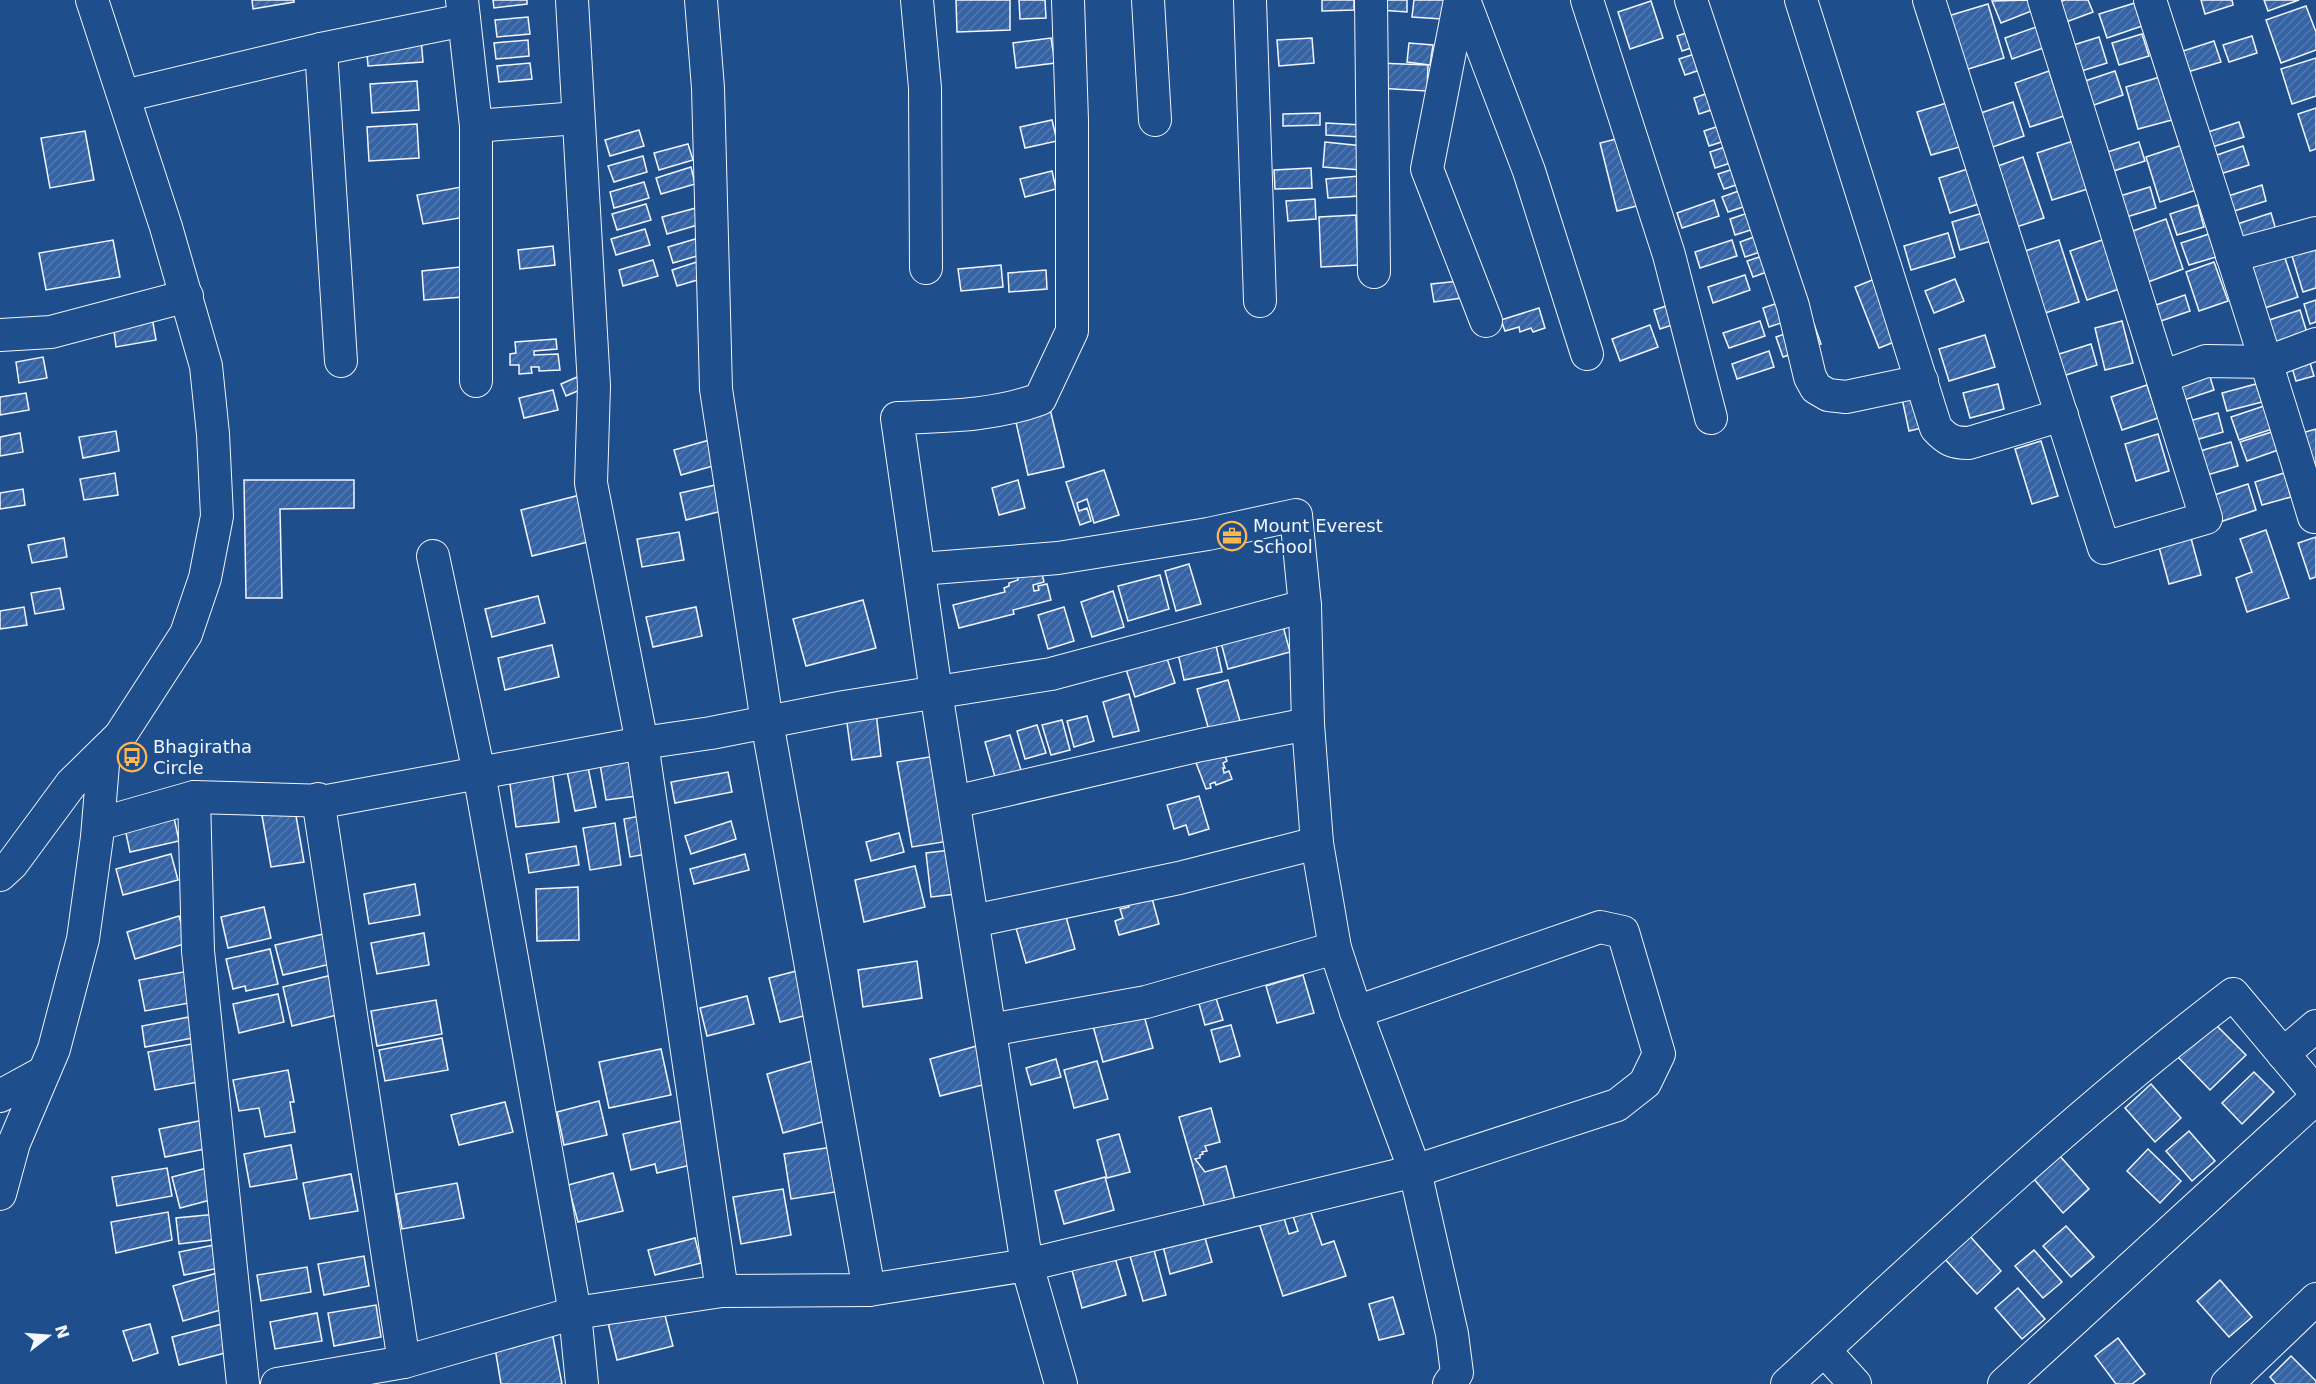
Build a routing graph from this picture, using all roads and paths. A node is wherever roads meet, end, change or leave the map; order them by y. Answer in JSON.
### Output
{"nodes":[{"id":1,"x":92,"y":0,"type":"edge"},
{"id":2,"x":572,"y":0,"type":"edge"},
{"id":3,"x":701,"y":0,"type":"edge"},
{"id":4,"x":917,"y":0,"type":"edge"},
{"id":5,"x":1068,"y":0,"type":"edge"},
{"id":6,"x":1148,"y":0,"type":"edge"},
{"id":7,"x":1250,"y":0,"type":"edge"},
{"id":8,"x":1371,"y":0,"type":"edge"},
{"id":9,"x":1462,"y":0,"type":"edge"},
{"id":10,"x":1587,"y":0,"type":"edge"},
{"id":11,"x":1691,"y":0,"type":"edge"},
{"id":12,"x":1801,"y":0,"type":"edge"},
{"id":13,"x":1929,"y":0,"type":"edge"},
{"id":14,"x":2044,"y":0,"type":"edge"},
{"id":15,"x":2150,"y":0,"type":"edge"},
{"id":16,"x":463,"y":10,"type":"edge"},
{"id":17,"x":321,"y":49,"type":"junction"},
{"id":18,"x":124,"y":96,"type":"junction"},
{"id":19,"x":578,"y":118,"type":"junction"},
{"id":20,"x":1155,"y":120,"type":"dead end"},
{"id":21,"x":476,"y":126,"type":"junction"},
{"id":22,"x":2316,"y":233,"type":"edge"},
{"id":23,"x":2232,"y":256,"type":"junction"},
{"id":24,"x":926,"y":268,"type":"dead end"},
{"id":25,"x":1374,"y":272,"type":"dead end"},
{"id":26,"x":187,"y":296,"type":"junction"},
{"id":27,"x":1260,"y":301,"type":"dead end"},
{"id":28,"x":1486,"y":321,"type":"dead end"},
{"id":29,"x":0,"y":334,"type":"edge"},
{"id":30,"x":2316,"y":344,"type":"edge"},
{"id":31,"x":1587,"y":354,"type":"dead end"},
{"id":32,"x":341,"y":361,"type":"dead end"},
{"id":33,"x":2268,"y":362,"type":"junction"},
{"id":34,"x":2162,"y":377,"type":"junction"},
{"id":35,"x":476,"y":381,"type":"dead end"},
{"id":36,"x":1922,"y":381,"type":"junction"},
{"id":37,"x":2062,"y":415,"type":"junction"},
{"id":38,"x":1711,"y":418,"type":"dead end"},
{"id":39,"x":2314,"y":517,"type":"dead end"},
{"id":40,"x":434,"y":556,"type":"dead end"},
{"id":41,"x":920,"y":569,"type":"junction"},
{"id":42,"x":1305,"y":606,"type":"junction"},
{"id":43,"x":936,"y":692,"type":"junction"},
{"id":44,"x":767,"y":722,"type":"junction"},
{"id":45,"x":1308,"y":723,"type":"junction"},
{"id":46,"x":642,"y":743,"type":"junction"},
{"id":47,"x":105,"y":752,"type":"junction"},
{"id":48,"x":479,"y":773,"type":"junction"},
{"id":49,"x":194,"y":797,"type":"junction"},
{"id":50,"x":318,"y":799,"type":"junction"},
{"id":51,"x":954,"y":802,"type":"junction"},
{"id":52,"x":99,"y":824,"type":"junction"},
{"id":53,"x":1317,"y":843,"type":"junction"},
{"id":54,"x":0,"y":875,"type":"edge"},
{"id":55,"x":973,"y":921,"type":"junction"},
{"id":56,"x":1335,"y":948,"type":"junction"},
{"id":57,"x":1356,"y":1012,"type":"junction"},
{"id":58,"x":2316,"y":1026,"type":"edge"},
{"id":59,"x":990,"y":1030,"type":"junction"},
{"id":60,"x":2283,"y":1054,"type":"junction"},
{"id":61,"x":44,"y":1072,"type":"junction"},
{"id":62,"x":2316,"y":1093,"type":"edge"},
{"id":63,"x":0,"y":1096,"type":"edge"},
{"id":64,"x":2316,"y":1098,"type":"edge"},
{"id":65,"x":1415,"y":1171,"type":"junction"},
{"id":66,"x":0,"y":1194,"type":"edge"},
{"id":67,"x":1028,"y":1265,"type":"junction"},
{"id":68,"x":869,"y":1290,"type":"junction"},
{"id":69,"x":722,"y":1291,"type":"junction"},
{"id":70,"x":2316,"y":1299,"type":"edge"},
{"id":71,"x":575,"y":1313,"type":"junction"},
{"id":72,"x":1824,"y":1350,"type":"junction"},
{"id":73,"x":404,"y":1362,"type":"junction"},
{"id":74,"x":243,"y":1384,"type":"edge"},
{"id":75,"x":277,"y":1384,"type":"edge"},
{"id":76,"x":582,"y":1384,"type":"edge"},
{"id":77,"x":1061,"y":1384,"type":"edge"},
{"id":78,"x":1449,"y":1384,"type":"edge"},
{"id":79,"x":1787,"y":1384,"type":"edge"},
{"id":80,"x":1855,"y":1384,"type":"edge"},
{"id":81,"x":2004,"y":1384,"type":"edge"},
{"id":82,"x":2227,"y":1384,"type":"edge"}],
"edges":[{"from":1,"to":18,"type":"street"},
{"from":2,"to":19,"type":"street"},
{"from":3,"to":44,"type":"street"},
{"from":4,"to":24,"type":"street"},
{"from":5,"to":41,"type":"street"},
{"from":6,"to":20,"type":"street"},
{"from":7,"to":27,"type":"street"},
{"from":8,"to":25,"type":"street"},
{"from":9,"to":28,"type":"street"},
{"from":9,"to":31,"type":"street"},
{"from":10,"to":38,"type":"street"},
{"from":11,"to":36,"type":"street"},
{"from":12,"to":36,"type":"street"},
{"from":13,"to":37,"type":"street"},
{"from":14,"to":34,"type":"street"},
{"from":15,"to":23,"type":"street"},
{"from":16,"to":17,"type":"street"},
{"from":16,"to":21,"type":"street"},
{"from":17,"to":18,"type":"street"},
{"from":17,"to":32,"type":"street"},
{"from":18,"to":26,"type":"street"},
{"from":19,"to":21,"type":"street"},
{"from":19,"to":46,"type":"street"},
{"from":21,"to":35,"type":"street"},
{"from":22,"to":23,"type":"street"},
{"from":23,"to":33,"type":"street"},
{"from":26,"to":29,"type":"street"},
{"from":26,"to":47,"type":"street"},
{"from":30,"to":33,"type":"street"},
{"from":33,"to":34,"type":"street"},
{"from":33,"to":39,"type":"street"},
{"from":34,"to":37,"type":"street"},
{"from":36,"to":37,"type":"street"},
{"from":40,"to":48,"type":"street"},
{"from":41,"to":42,"type":"street"},
{"from":41,"to":43,"type":"street"},
{"from":42,"to":43,"type":"street"},
{"from":42,"to":45,"type":"street"},
{"from":43,"to":44,"type":"street"},
{"from":43,"to":51,"type":"street"},
{"from":44,"to":46,"type":"street"},
{"from":44,"to":68,"type":"street"},
{"from":45,"to":51,"type":"street"},
{"from":45,"to":53,"type":"street"},
{"from":46,"to":48,"type":"street"},
{"from":46,"to":69,"type":"street"},
{"from":47,"to":52,"type":"street"},
{"from":47,"to":54,"type":"street"},
{"from":48,"to":50,"type":"street"},
{"from":48,"to":71,"type":"street"},
{"from":49,"to":50,"type":"street"},
{"from":49,"to":52,"type":"street"},
{"from":49,"to":74,"type":"street"},
{"from":50,"to":73,"type":"street"},
{"from":51,"to":55,"type":"street"},
{"from":52,"to":61,"type":"street"},
{"from":53,"to":55,"type":"street"},
{"from":53,"to":56,"type":"street"},
{"from":55,"to":59,"type":"street"},
{"from":56,"to":57,"type":"street"},
{"from":56,"to":59,"type":"street"},
{"from":57,"to":65,"type":"street"},
{"from":57,"to":65,"type":"street"},
{"from":58,"to":60,"type":"street"},
{"from":59,"to":67,"type":"street"},
{"from":60,"to":62,"type":"street"},
{"from":60,"to":72,"type":"street"},
{"from":61,"to":63,"type":"street"},
{"from":61,"to":66,"type":"street"},
{"from":64,"to":81,"type":"street"},
{"from":65,"to":67,"type":"street"},
{"from":65,"to":78,"type":"street"},
{"from":67,"to":68,"type":"street"},
{"from":67,"to":77,"type":"street"},
{"from":68,"to":69,"type":"street"},
{"from":69,"to":71,"type":"street"},
{"from":70,"to":82,"type":"street"},
{"from":71,"to":73,"type":"street"},
{"from":71,"to":76,"type":"street"},
{"from":72,"to":79,"type":"street"},
{"from":72,"to":80,"type":"street"},
{"from":73,"to":75,"type":"street"}]}
